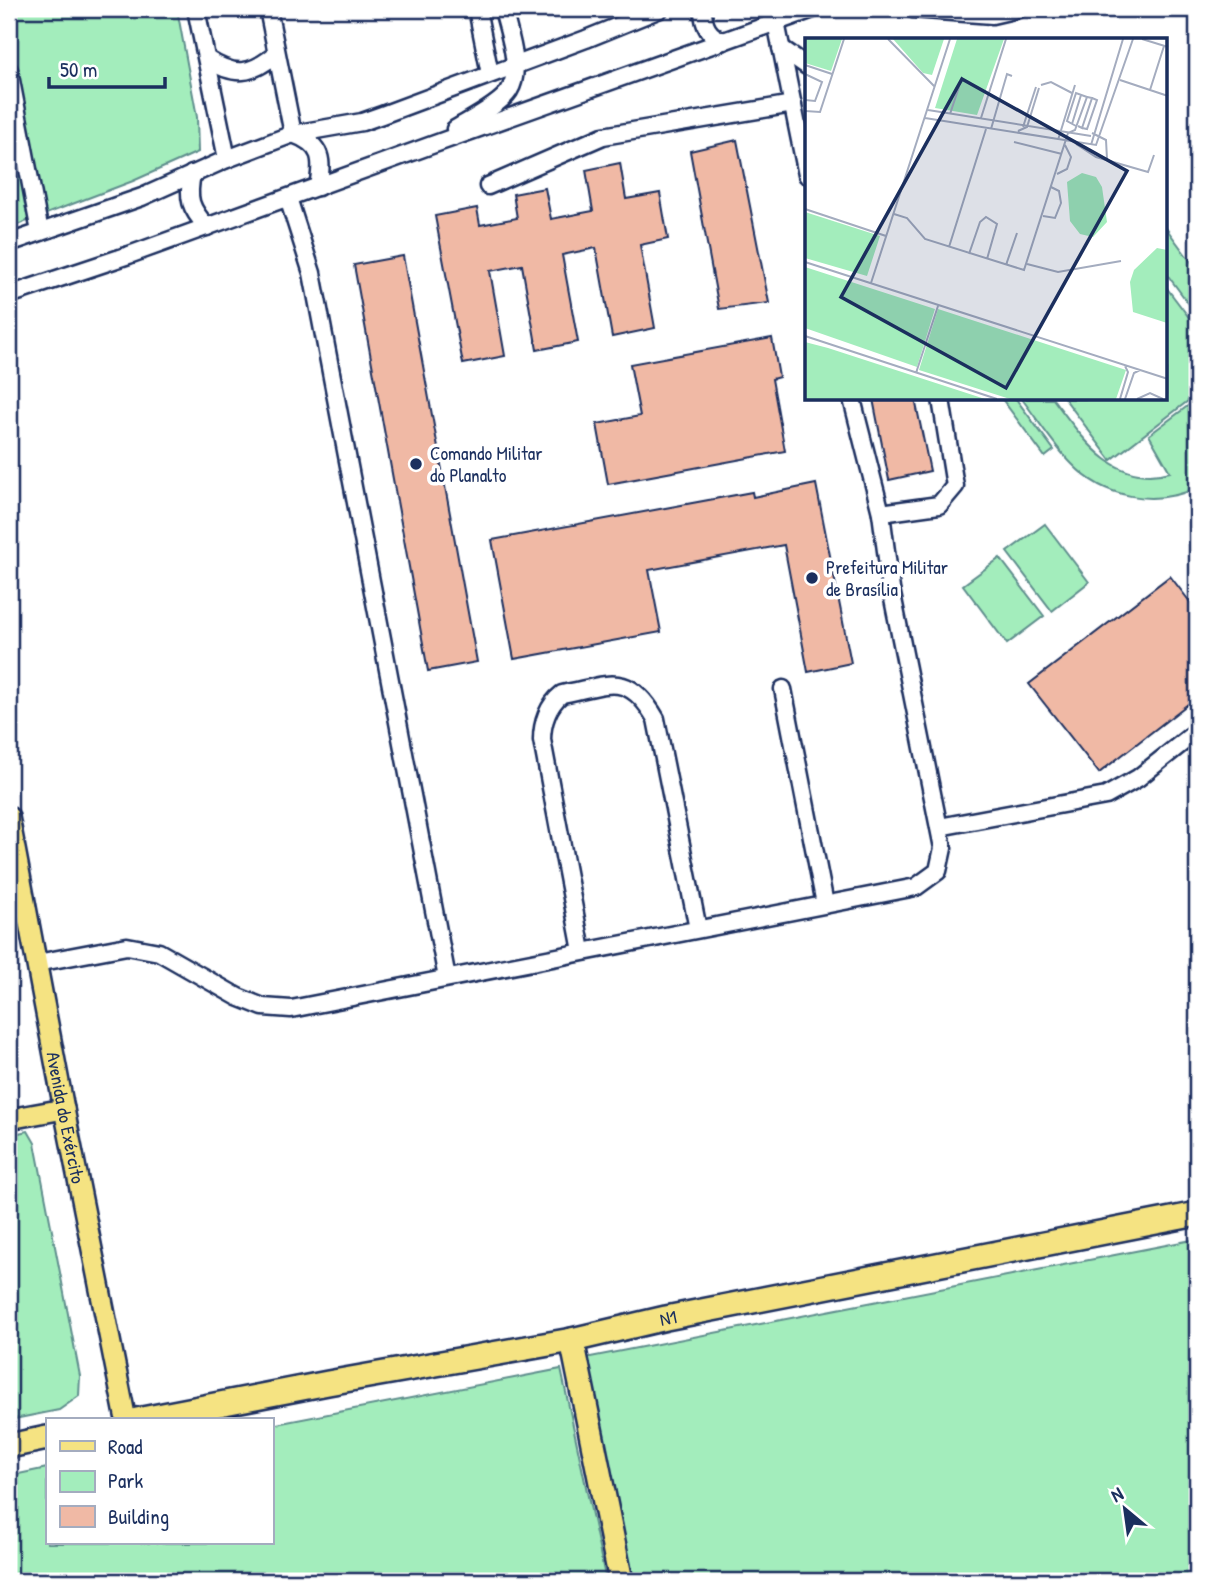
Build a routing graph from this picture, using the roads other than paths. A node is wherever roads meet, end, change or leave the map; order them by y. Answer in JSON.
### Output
{"nodes":[{"id":1,"x":196,"y":9,"type":"edge"},
{"id":2,"x":268,"y":9,"type":"edge"},
{"id":3,"x":477,"y":9,"type":"edge"},
{"id":4,"x":503,"y":9,"type":"edge"},
{"id":5,"x":660,"y":9,"type":"edge"},
{"id":6,"x":703,"y":9,"type":"edge"},
{"id":7,"x":813,"y":9,"type":"edge"},
{"id":8,"x":912,"y":9,"type":"edge"},
{"id":9,"x":1018,"y":9,"type":"edge"},
{"id":10,"x":776,"y":16,"type":"edge"},
{"id":11,"x":724,"y":41,"type":"junction"},
{"id":12,"x":781,"y":48,"type":"junction"},
{"id":13,"x":276,"y":54,"type":"junction"},
{"id":14,"x":207,"y":59,"type":"junction"},
{"id":15,"x":805,"y":65,"type":"edge"},
{"id":16,"x":514,"y":66,"type":"junction"},
{"id":17,"x":9,"y":70,"type":"edge"},
{"id":18,"x":489,"y":74,"type":"junction"},
{"id":19,"x":793,"y":104,"type":"junction"},
{"id":20,"x":293,"y":134,"type":"junction"},
{"id":21,"x":429,"y":146,"type":"junction"},
{"id":22,"x":227,"y":159,"type":"junction"},
{"id":23,"x":805,"y":165,"type":"edge"},
{"id":24,"x":192,"y":174,"type":"junction"},
{"id":25,"x":488,"y":186,"type":"dead end"},
{"id":26,"x":318,"y":187,"type":"junction"},
{"id":27,"x":288,"y":198,"type":"junction"},
{"id":28,"x":207,"y":227,"type":"junction"},
{"id":29,"x":40,"y":232,"type":"junction"},
{"id":30,"x":9,"y":243,"type":"edge"},
{"id":31,"x":9,"y":295,"type":"edge"},
{"id":32,"x":853,"y":401,"type":"edge"},
{"id":33,"x":941,"y":401,"type":"edge"},
{"id":34,"x":881,"y":513,"type":"junction"},
{"id":35,"x":783,"y":689,"type":"dead end"},
{"id":36,"x":1197,"y":731,"type":"edge"},
{"id":37,"x":9,"y":817,"type":"edge"},
{"id":38,"x":939,"y":827,"type":"junction"},
{"id":39,"x":825,"y":904,"type":"junction"},
{"id":40,"x":698,"y":929,"type":"junction"},
{"id":41,"x":582,"y":951,"type":"junction"},
{"id":42,"x":37,"y":963,"type":"junction"},
{"id":43,"x":447,"y":978,"type":"junction"},
{"id":44,"x":64,"y":1109,"type":"junction"},
{"id":45,"x":9,"y":1119,"type":"edge"},
{"id":46,"x":1197,"y":1214,"type":"edge"},
{"id":47,"x":572,"y":1340,"type":"junction"},
{"id":48,"x":127,"y":1418,"type":"edge"},
{"id":49,"x":147,"y":1418,"type":"edge"},
{"id":50,"x":46,"y":1438,"type":"edge"},
{"id":51,"x":9,"y":1446,"type":"edge"},
{"id":52,"x":621,"y":1581,"type":"edge"}],
"edges":[{"from":1,"to":14,"type":"street"},
{"from":2,"to":13,"type":"street"},
{"from":3,"to":18,"type":"street"},
{"from":4,"to":16,"type":"street"},
{"from":5,"to":16,"type":"street"},
{"from":6,"to":11,"type":"street"},
{"from":7,"to":10,"type":"street"},
{"from":8,"to":9,"type":"street"},
{"from":10,"to":11,"type":"street"},
{"from":10,"to":12,"type":"street"},
{"from":11,"to":21,"type":"street"},
{"from":12,"to":15,"type":"street"},
{"from":12,"to":19,"type":"street"},
{"from":13,"to":14,"type":"street"},
{"from":13,"to":20,"type":"street"},
{"from":14,"to":22,"type":"street"},
{"from":16,"to":18,"type":"street"},
{"from":16,"to":21,"type":"street"},
{"from":17,"to":29,"type":"street"},
{"from":18,"to":20,"type":"street"},
{"from":19,"to":23,"type":"street"},
{"from":19,"to":25,"type":"street"},
{"from":20,"to":22,"type":"street"},
{"from":20,"to":26,"type":"street"},
{"from":21,"to":26,"type":"street"},
{"from":22,"to":24,"type":"street"},
{"from":24,"to":28,"type":"street"},
{"from":24,"to":29,"type":"street"},
{"from":26,"to":27,"type":"street"},
{"from":27,"to":28,"type":"street"},
{"from":27,"to":43,"type":"street"},
{"from":28,"to":31,"type":"street"},
{"from":29,"to":30,"type":"street"},
{"from":32,"to":34,"type":"street"},
{"from":33,"to":34,"type":"street"},
{"from":34,"to":38,"type":"street"},
{"from":35,"to":39,"type":"street"},
{"from":36,"to":38,"type":"street"},
{"from":37,"to":42,"type":"main road","name":"Avenida do Exército"},
{"from":38,"to":39,"type":"street"},
{"from":39,"to":40,"type":"street"},
{"from":40,"to":41,"type":"street"},
{"from":40,"to":41,"type":"street"},
{"from":41,"to":43,"type":"street"},
{"from":42,"to":43,"type":"street"},
{"from":42,"to":44,"type":"main road","name":"Avenida do Exército"},
{"from":44,"to":45,"type":"main road"},
{"from":44,"to":48,"type":"main road","name":"Avenida do Exército"},
{"from":46,"to":47,"type":"highway","name":"N1"},
{"from":47,"to":49,"type":"highway","name":"N1"},
{"from":47,"to":52,"type":"highway"},
{"from":50,"to":51,"type":"highway"}]}
